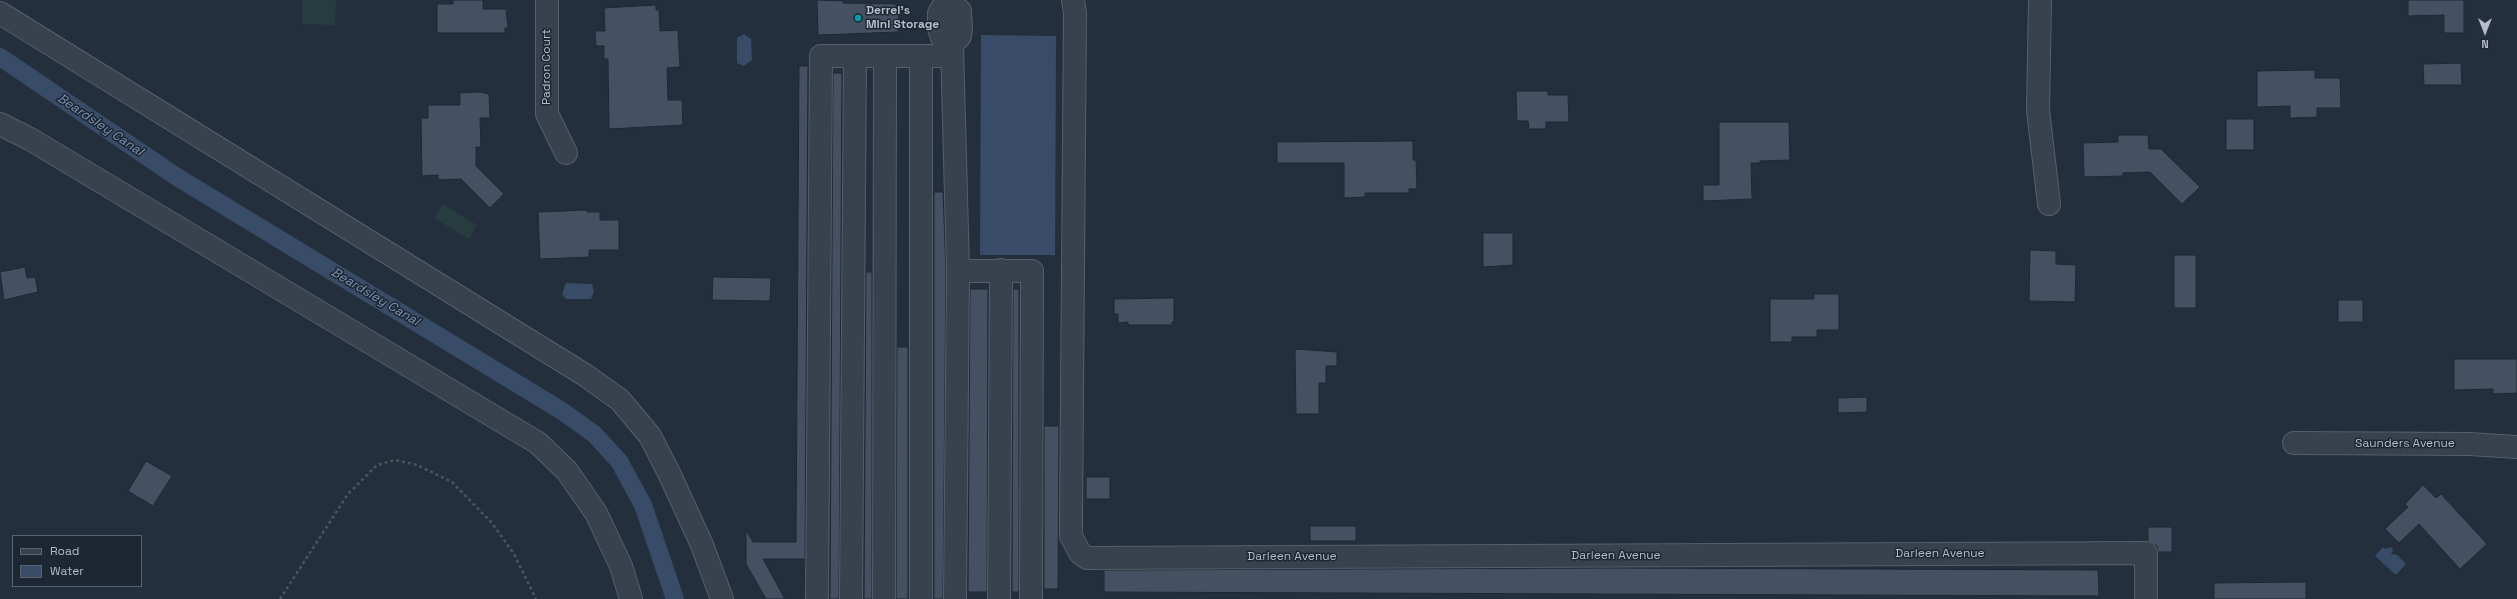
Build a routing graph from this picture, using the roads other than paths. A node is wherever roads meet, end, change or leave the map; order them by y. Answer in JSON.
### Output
{"nodes":[{"id":1,"x":547,"y":0,"type":"edge"},
{"id":2,"x":948,"y":0,"type":"edge"},
{"id":3,"x":1073,"y":0,"type":"edge"},
{"id":4,"x":2040,"y":0,"type":"edge"},
{"id":5,"x":0,"y":13,"type":"edge"},
{"id":6,"x":952,"y":51,"type":"junction"},
{"id":7,"x":855,"y":56,"type":"junction"},
{"id":8,"x":885,"y":56,"type":"junction"},
{"id":9,"x":921,"y":56,"type":"junction"},
{"id":10,"x":0,"y":124,"type":"edge"},
{"id":11,"x":566,"y":153,"type":"dead end"},
{"id":12,"x":2049,"y":204,"type":"dead end"},
{"id":13,"x":1001,"y":270,"type":"junction"},
{"id":14,"x":958,"y":271,"type":"junction"},
{"id":15,"x":2294,"y":444,"type":"dead end"},
{"id":16,"x":2517,"y":447,"type":"edge"},
{"id":17,"x":631,"y":599,"type":"edge"},
{"id":18,"x":722,"y":599,"type":"edge"},
{"id":19,"x":817,"y":599,"type":"edge"},
{"id":20,"x":851,"y":599,"type":"edge"},
{"id":21,"x":884,"y":599,"type":"edge"},
{"id":22,"x":921,"y":599,"type":"edge"},
{"id":23,"x":955,"y":599,"type":"edge"},
{"id":24,"x":999,"y":599,"type":"edge"},
{"id":25,"x":1031,"y":599,"type":"edge"},
{"id":26,"x":2146,"y":599,"type":"edge"}],
"edges":[{"from":1,"to":11,"type":"street","name":"Padron Court"},
{"from":2,"to":6,"type":"street"},
{"from":3,"to":26,"type":"street","name":"Darleen Avenue"},
{"from":4,"to":12,"type":"street"},
{"from":5,"to":18,"type":"street"},
{"from":6,"to":9,"type":"street"},
{"from":6,"to":14,"type":"street"},
{"from":7,"to":8,"type":"street"},
{"from":7,"to":19,"type":"street"},
{"from":7,"to":20,"type":"street"},
{"from":8,"to":9,"type":"street"},
{"from":8,"to":21,"type":"street"},
{"from":9,"to":22,"type":"street"},
{"from":10,"to":17,"type":"street"},
{"from":13,"to":14,"type":"street"},
{"from":13,"to":24,"type":"street"},
{"from":13,"to":25,"type":"street"},
{"from":14,"to":23,"type":"street"},
{"from":15,"to":16,"type":"street","name":"Saunders Avenue"}]}
